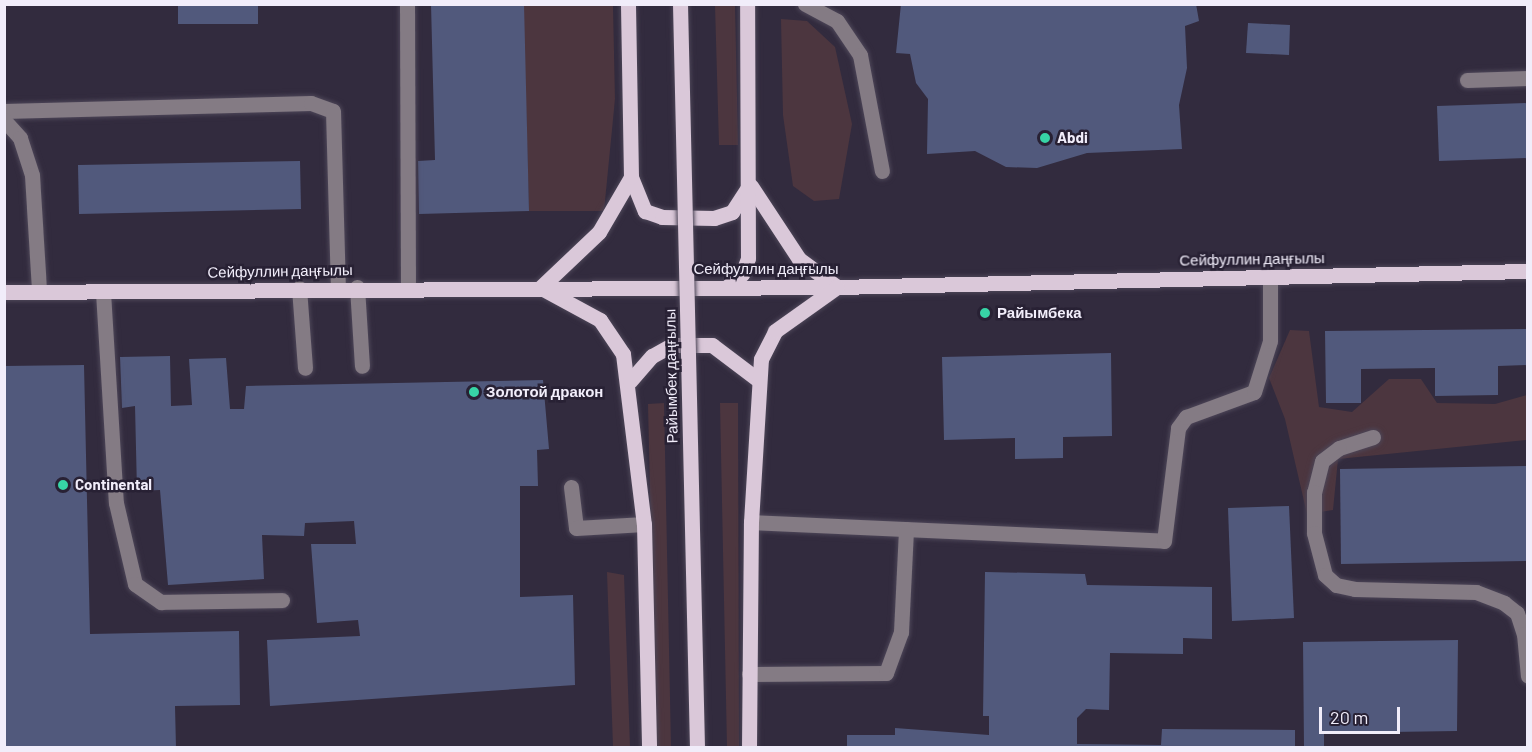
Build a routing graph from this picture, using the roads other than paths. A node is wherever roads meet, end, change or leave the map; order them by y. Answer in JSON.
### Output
{"nodes":[{"id":1,"x":407,"y":4,"type":"edge"},
{"id":2,"x":628,"y":4,"type":"edge"},
{"id":3,"x":680,"y":4,"type":"edge"},
{"id":4,"x":747,"y":4,"type":"edge"},
{"id":5,"x":805,"y":4,"type":"edge"},
{"id":6,"x":1527,"y":78,"type":"edge"},
{"id":7,"x":1467,"y":80,"type":"dead end"},
{"id":8,"x":4,"y":111,"type":"edge"},
{"id":9,"x":4,"y":120,"type":"edge"},
{"id":10,"x":882,"y":171,"type":"dead end"},
{"id":11,"x":631,"y":177,"type":"junction"},
{"id":12,"x":750,"y":183,"type":"junction"},
{"id":13,"x":1527,"y":272,"type":"edge"},
{"id":14,"x":1270,"y":277,"type":"junction"},
{"id":15,"x":408,"y":286,"type":"junction"},
{"id":16,"x":357,"y":287,"type":"junction"},
{"id":17,"x":727,"y":287,"type":"junction"},
{"id":18,"x":837,"y":287,"type":"junction"},
{"id":19,"x":299,"y":288,"type":"junction"},
{"id":20,"x":338,"y":288,"type":"junction"},
{"id":21,"x":540,"y":288,"type":"junction"},
{"id":22,"x":39,"y":290,"type":"junction"},
{"id":23,"x":4,"y":292,"type":"edge"},
{"id":24,"x":103,"y":292,"type":"junction"},
{"id":25,"x":362,"y":366,"type":"dead end"},
{"id":26,"x":306,"y":368,"type":"dead end"},
{"id":27,"x":757,"y":379,"type":"junction"},
{"id":28,"x":630,"y":381,"type":"junction"},
{"id":29,"x":1373,"y":437,"type":"dead end"},
{"id":30,"x":571,"y":487,"type":"dead end"},
{"id":31,"x":751,"y":522,"type":"junction"},
{"id":32,"x":644,"y":524,"type":"junction"},
{"id":33,"x":906,"y":529,"type":"junction"},
{"id":34,"x":282,"y":600,"type":"dead end"},
{"id":35,"x":1526,"y":631,"type":"edge"},
{"id":36,"x":749,"y":674,"type":"junction"},
{"id":37,"x":1527,"y":676,"type":"edge"},
{"id":38,"x":649,"y":747,"type":"edge"},
{"id":39,"x":698,"y":747,"type":"edge"},
{"id":40,"x":749,"y":747,"type":"edge"}],
"edges":[{"from":1,"to":15,"type":"lane"},
{"from":2,"to":11,"type":"main road"},
{"from":3,"to":39,"type":"main road","name":"Райымбек даңғылы","bridge":true},
{"from":4,"to":12,"type":"main road"},
{"from":5,"to":10,"type":"lane"},
{"from":6,"to":7,"type":"lane"},
{"from":8,"to":20,"type":"lane"},
{"from":9,"to":22,"type":"lane"},
{"from":11,"to":12,"type":"main road"},
{"from":11,"to":21,"type":"main road"},
{"from":12,"to":17,"type":"main road"},
{"from":12,"to":18,"type":"main road"},
{"from":13,"to":14,"type":"main road","name":"Сейфуллин даңғылы"},
{"from":14,"to":18,"type":"main road","name":"Сейфуллин даңғылы"},
{"from":14,"to":33,"type":"lane"},
{"from":15,"to":16,"type":"main road","name":"Сейфуллин даңғылы"},
{"from":15,"to":21,"type":"main road","name":"Сейфуллин даңғылы"},
{"from":16,"to":20,"type":"main road","name":"Сейфуллин даңғылы"},
{"from":16,"to":25,"type":"lane"},
{"from":17,"to":18,"type":"main road","name":"Сейфуллин даңғылы"},
{"from":17,"to":21,"type":"main road","name":"Сейфуллин даңғылы"},
{"from":18,"to":27,"type":"main road"},
{"from":19,"to":20,"type":"main road","name":"Сейфуллин даңғылы"},
{"from":19,"to":24,"type":"main road","name":"Сейфуллин даңғылы"},
{"from":19,"to":26,"type":"lane"},
{"from":21,"to":28,"type":"main road"},
{"from":22,"to":23,"type":"main road","name":"Сейфуллин даңғылы"},
{"from":22,"to":24,"type":"main road","name":"Сейфуллин даңғылы"},
{"from":24,"to":34,"type":"lane"},
{"from":27,"to":28,"type":"main road"},
{"from":27,"to":31,"type":"main road"},
{"from":28,"to":32,"type":"main road"},
{"from":29,"to":35,"type":"lane"},
{"from":30,"to":32,"type":"lane"},
{"from":31,"to":33,"type":"lane"},
{"from":31,"to":36,"type":"main road"},
{"from":32,"to":38,"type":"main road"},
{"from":33,"to":36,"type":"lane"},
{"from":35,"to":37,"type":"lane"},
{"from":36,"to":40,"type":"main road"}]}
